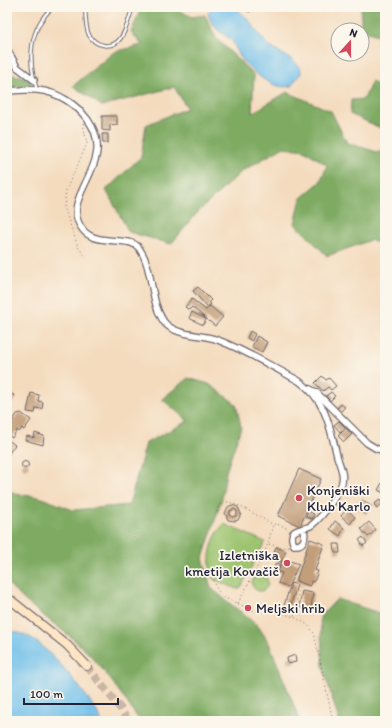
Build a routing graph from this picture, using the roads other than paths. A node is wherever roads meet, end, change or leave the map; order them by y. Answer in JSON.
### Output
{"nodes":[{"id":1,"x":53,"y":7,"type":"edge"},
{"id":2,"x":85,"y":7,"type":"edge"},
{"id":3,"x":133,"y":7,"type":"edge"},
{"id":4,"x":7,"y":49,"type":"edge"},
{"id":5,"x":34,"y":80,"type":"junction"},
{"id":6,"x":7,"y":90,"type":"edge"},
{"id":7,"x":37,"y":90,"type":"junction"},
{"id":8,"x":308,"y":388,"type":"junction"},
{"id":9,"x":385,"y":450,"type":"edge"},
{"id":10,"x":304,"y":529,"type":"junction"},
{"id":11,"x":7,"y":597,"type":"edge"},
{"id":12,"x":87,"y":666,"type":"tunnel mouth"}],
"edges":[{"from":1,"to":5,"type":"lane"},
{"from":2,"to":3,"type":"lane"},
{"from":4,"to":5,"type":"street"},
{"from":5,"to":7,"type":"lane"},
{"from":6,"to":7,"type":"street"},
{"from":7,"to":8,"type":"street"},
{"from":8,"to":9,"type":"street"},
{"from":8,"to":10,"type":"street"},
{"from":10,"to":10,"type":"street"},
{"from":11,"to":12,"type":"street"}]}
